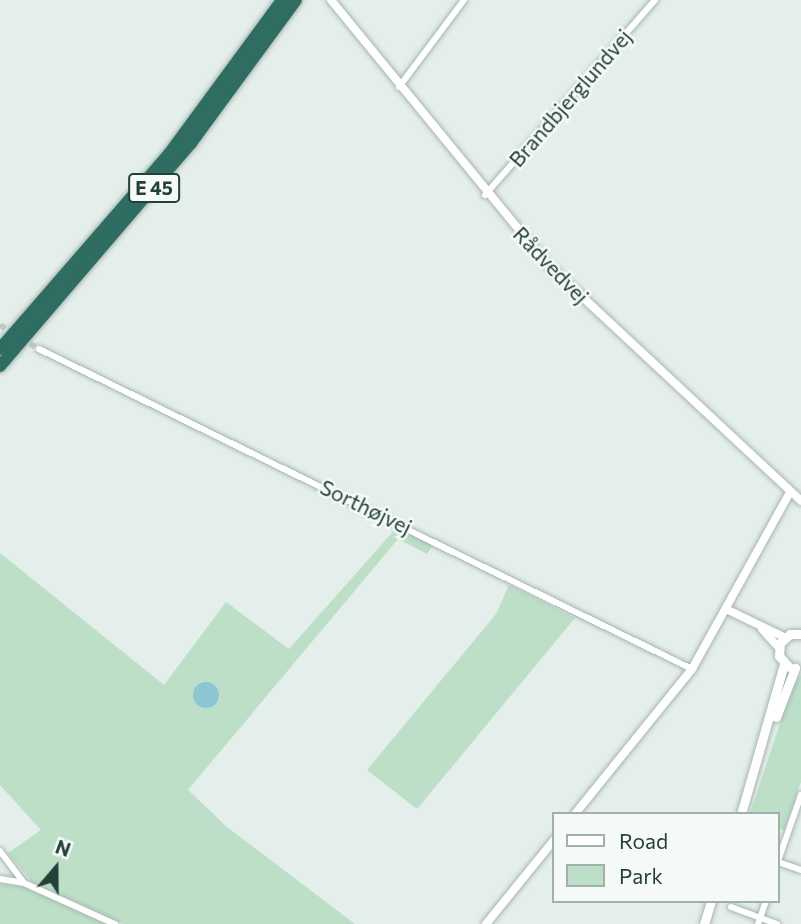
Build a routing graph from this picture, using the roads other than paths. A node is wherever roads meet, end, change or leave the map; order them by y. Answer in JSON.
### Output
{"nodes":[{"id":1,"x":282,"y":0,"type":"edge"},
{"id":2,"x":296,"y":0,"type":"edge"},
{"id":3,"x":464,"y":0,"type":"edge"},
{"id":4,"x":654,"y":0,"type":"edge"},
{"id":5,"x":332,"y":1,"type":"edge"},
{"id":6,"x":399,"y":87,"type":"junction"},
{"id":7,"x":485,"y":195,"type":"junction"},
{"id":8,"x":0,"y":349,"type":"edge"},
{"id":9,"x":39,"y":349,"type":"tunnel mouth"},
{"id":10,"x":0,"y":366,"type":"edge"},
{"id":11,"x":790,"y":492,"type":"junction"},
{"id":12,"x":801,"y":501,"type":"edge"},
{"id":13,"x":726,"y":609,"type":"junction"},
{"id":14,"x":801,"y":622,"type":"edge"},
{"id":15,"x":757,"y":624,"type":"junction"},
{"id":16,"x":798,"y":633,"type":"edge"},
{"id":17,"x":785,"y":637,"type":"junction"},
{"id":18,"x":778,"y":647,"type":"junction"},
{"id":19,"x":785,"y":664,"type":"junction"},
{"id":20,"x":798,"y":667,"type":"edge"},
{"id":21,"x":692,"y":669,"type":"junction"},
{"id":22,"x":764,"y":744,"type":"junction"},
{"id":23,"x":801,"y":795,"type":"edge"},
{"id":24,"x":577,"y":812,"type":"edge"},
{"id":25,"x":742,"y":812,"type":"edge"},
{"id":26,"x":552,"y":842,"type":"edge"},
{"id":27,"x":0,"y":851,"type":"edge"},
{"id":28,"x":780,"y":855,"type":"edge"},
{"id":29,"x":780,"y":862,"type":"edge"},
{"id":30,"x":801,"y":870,"type":"edge"},
{"id":31,"x":0,"y":879,"type":"edge"},
{"id":32,"x":24,"y":883,"type":"junction"},
{"id":33,"x":710,"y":903,"type":"edge"},
{"id":34,"x":765,"y":903,"type":"edge"},
{"id":35,"x":731,"y":907,"type":"dead end"},
{"id":36,"x":759,"y":921,"type":"edge"},
{"id":37,"x":115,"y":924,"type":"edge"},
{"id":38,"x":486,"y":924,"type":"edge"},
{"id":39,"x":704,"y":924,"type":"edge"},
{"id":40,"x":777,"y":924,"type":"edge"}],
"edges":[{"from":1,"to":8,"type":"highway","number":"E 45"},
{"from":2,"to":10,"type":"highway","number":"E 45"},
{"from":3,"to":6,"type":"street"},
{"from":4,"to":7,"type":"street","name":"Brandbjerglundvej"},
{"from":5,"to":6,"type":"street","name":"Rådvedvej"},
{"from":6,"to":7,"type":"street","name":"Rådvedvej"},
{"from":7,"to":11,"type":"street","name":"Rådvedvej"},
{"from":9,"to":21,"type":"street","name":"Sorthøjvej"},
{"from":11,"to":12,"type":"street","name":"Rådvedvej"},
{"from":11,"to":13,"type":"street"},
{"from":13,"to":15,"type":"street"},
{"from":13,"to":21,"type":"street"},
{"from":14,"to":16,"type":"main road"},
{"from":15,"to":17,"type":"street"},
{"from":15,"to":18,"type":"street"},
{"from":16,"to":17,"type":"main road"},
{"from":17,"to":18,"type":"main road"},
{"from":18,"to":19,"type":"main road"},
{"from":19,"to":20,"type":"main road"},
{"from":19,"to":22,"type":"main road"},
{"from":20,"to":22,"type":"main road"},
{"from":21,"to":24,"type":"street"},
{"from":22,"to":25,"type":"main road"},
{"from":23,"to":28,"type":"street"},
{"from":26,"to":38,"type":"street"},
{"from":27,"to":32,"type":"street"},
{"from":29,"to":30,"type":"street"},
{"from":31,"to":32,"type":"street"},
{"from":32,"to":37,"type":"street"},
{"from":33,"to":39,"type":"main road"},
{"from":34,"to":36,"type":"street"},
{"from":35,"to":36,"type":"street"},
{"from":36,"to":40,"type":"street"}]}
